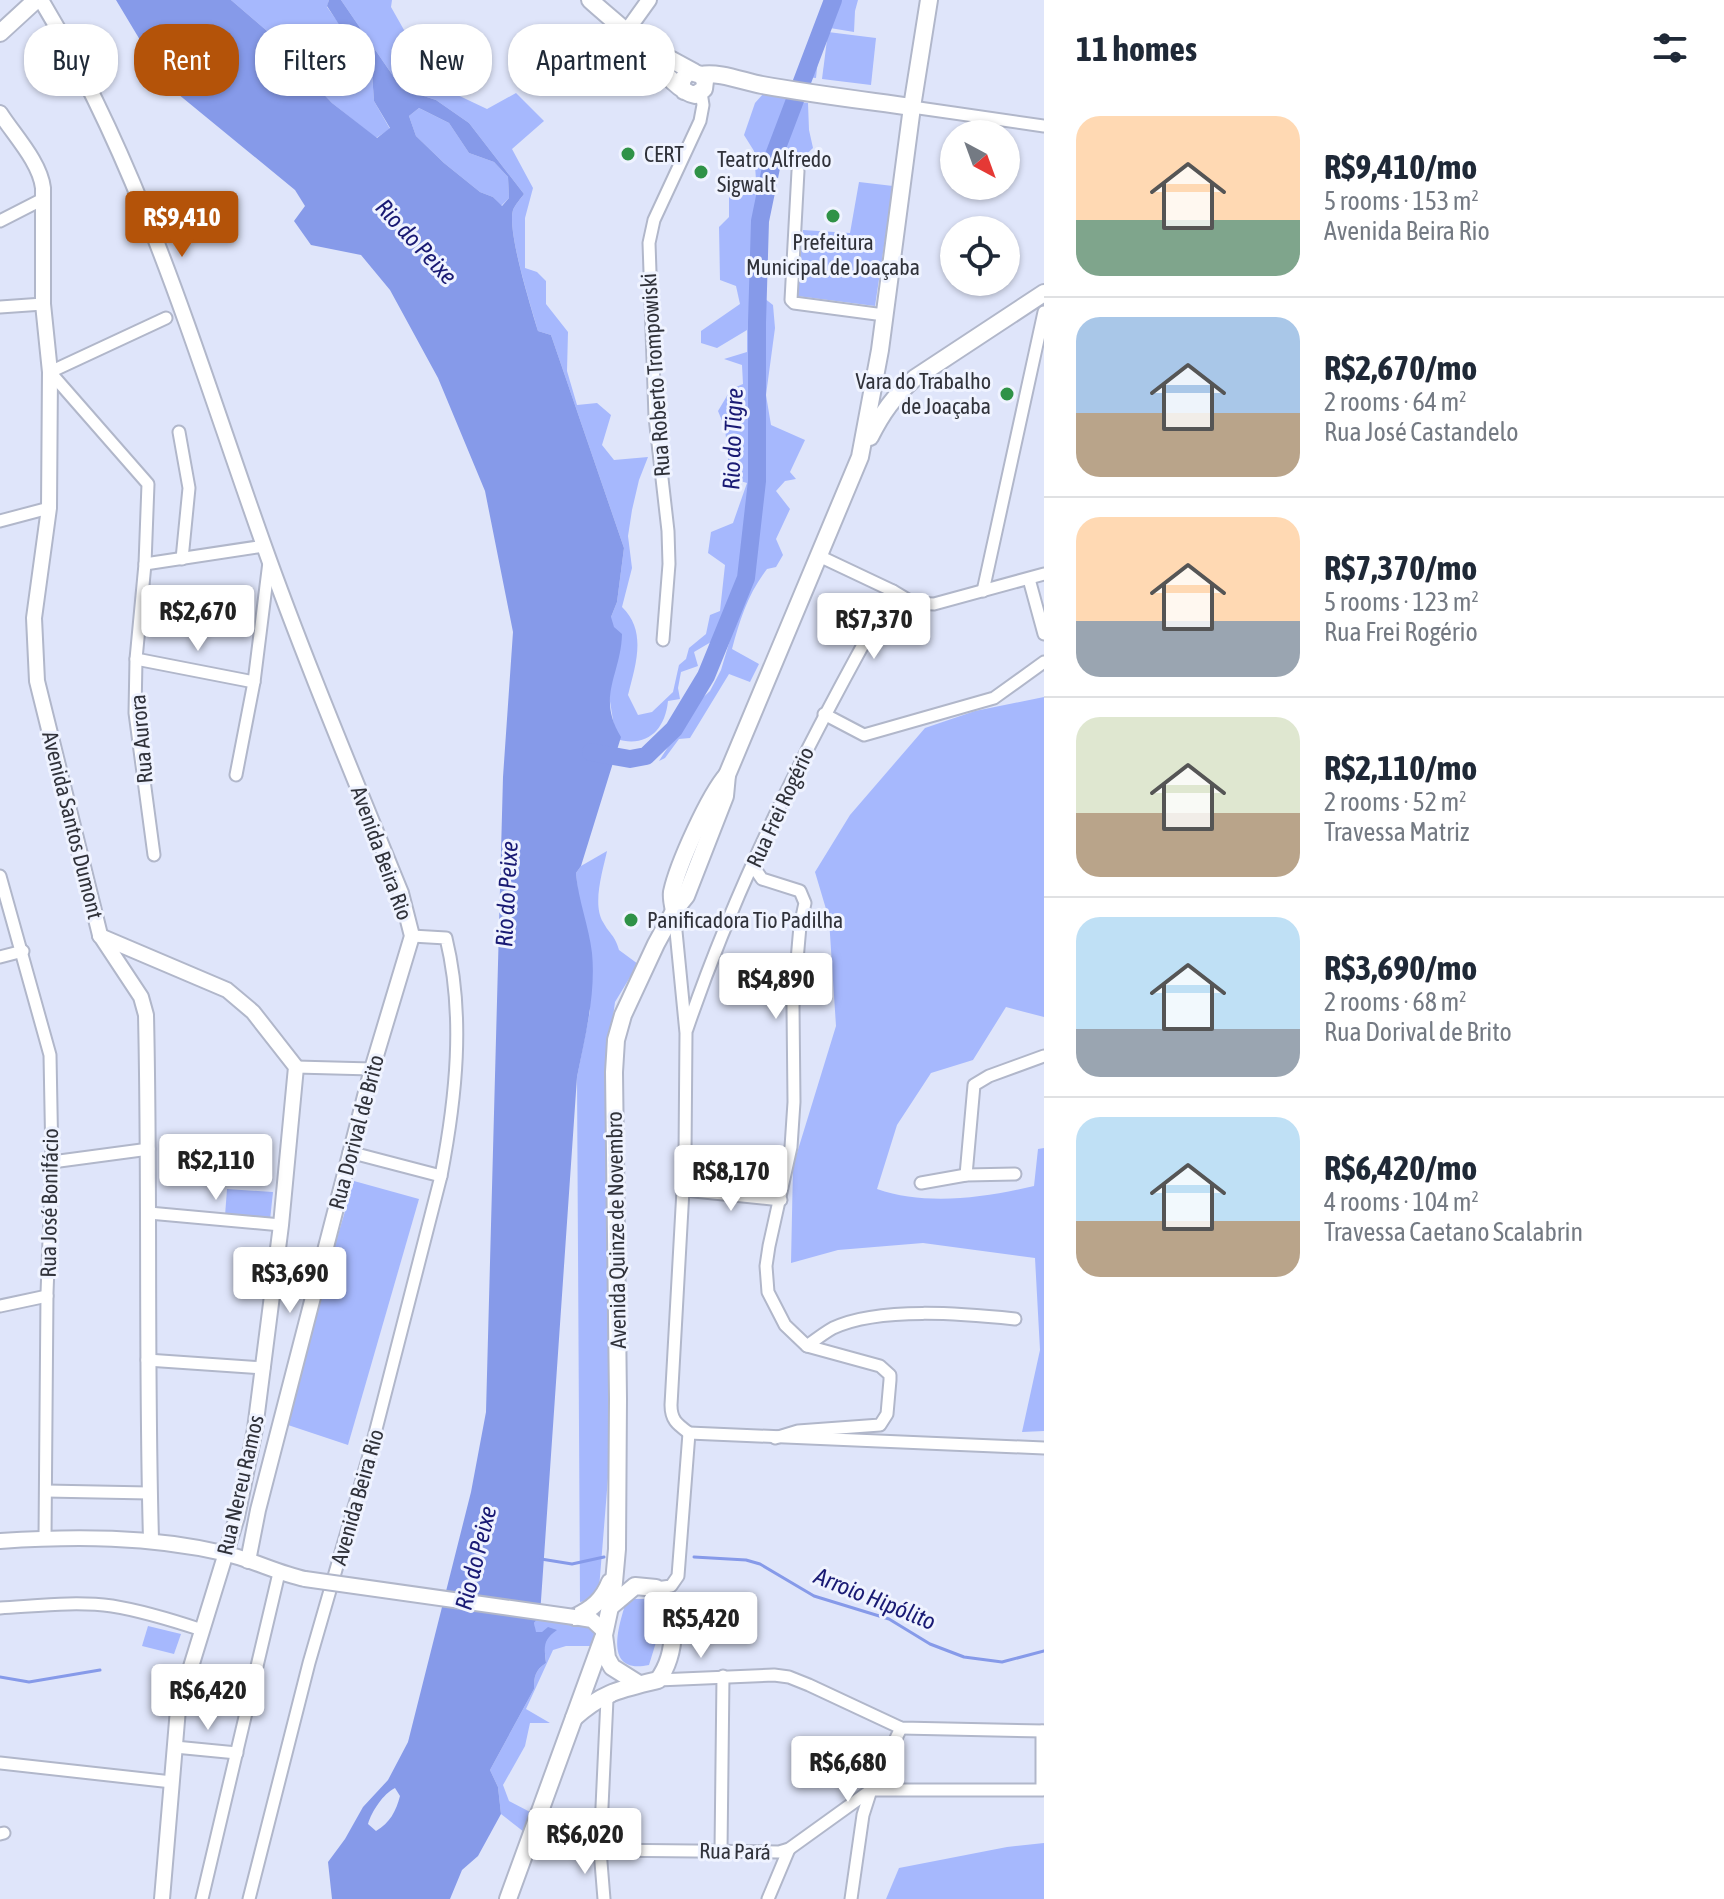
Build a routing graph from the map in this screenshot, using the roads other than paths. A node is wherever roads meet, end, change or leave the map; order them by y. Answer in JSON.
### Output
{"nodes":[{"id":1,"x":38,"y":0,"type":"edge"},
{"id":2,"x":590,"y":0,"type":"edge"},
{"id":3,"x":649,"y":0,"type":"edge"},
{"id":4,"x":929,"y":0,"type":"edge"},
{"id":5,"x":617,"y":24,"type":"edge"},
{"id":6,"x":638,"y":24,"type":"edge"},
{"id":7,"x":0,"y":33,"type":"edge"},
{"id":8,"x":675,"y":70,"type":"edge"},
{"id":9,"x":695,"y":85,"type":"junction"},
{"id":10,"x":912,"y":107,"type":"junction"},
{"id":11,"x":0,"y":113,"type":"edge"},
{"id":12,"x":1044,"y":126,"type":"edge"},
{"id":13,"x":798,"y":171,"type":"dead end"},
{"id":14,"x":43,"y":199,"type":"junction"},
{"id":15,"x":0,"y":221,"type":"edge"},
{"id":16,"x":1044,"y":293,"type":"edge"},
{"id":17,"x":43,"y":304,"type":"junction"},
{"id":18,"x":0,"y":307,"type":"edge"},
{"id":19,"x":1044,"y":312,"type":"edge"},
{"id":20,"x":884,"y":315,"type":"junction"},
{"id":21,"x":166,"y":318,"type":"dead end"},
{"id":22,"x":880,"y":350,"type":"junction"},
{"id":23,"x":50,"y":372,"type":"junction"},
{"id":24,"x":915,"y":378,"type":"junction"},
{"id":25,"x":873,"y":390,"type":"junction"},
{"id":26,"x":887,"y":404,"type":"junction"},
{"id":27,"x":179,"y":432,"type":"dead end"},
{"id":28,"x":860,"y":457,"type":"junction"},
{"id":29,"x":49,"y":508,"type":"junction"},
{"id":30,"x":0,"y":521,"type":"edge"},
{"id":31,"x":266,"y":552,"type":"junction"},
{"id":32,"x":819,"y":556,"type":"junction"},
{"id":33,"x":182,"y":559,"type":"junction"},
{"id":34,"x":145,"y":564,"type":"junction"},
{"id":35,"x":1044,"y":574,"type":"edge"},
{"id":36,"x":1029,"y":579,"type":"junction"},
{"id":37,"x":893,"y":591,"type":"junction"},
{"id":38,"x":983,"y":591,"type":"junction"},
{"id":39,"x":1044,"y":634,"type":"edge"},
{"id":40,"x":663,"y":640,"type":"dead end"},
{"id":41,"x":136,"y":659,"type":"junction"},
{"id":42,"x":1044,"y":662,"type":"edge"},
{"id":43,"x":254,"y":682,"type":"junction"},
{"id":44,"x":824,"y":714,"type":"junction"},
{"id":45,"x":236,"y":775,"type":"dead end"},
{"id":46,"x":154,"y":855,"type":"dead end"},
{"id":47,"x":753,"y":866,"type":"junction"},
{"id":48,"x":0,"y":876,"type":"edge"},
{"id":49,"x":674,"y":911,"type":"junction"},
{"id":50,"x":100,"y":935,"type":"junction"},
{"id":51,"x":412,"y":936,"type":"junction"},
{"id":52,"x":23,"y":951,"type":"junction"},
{"id":53,"x":140,"y":951,"type":"junction"},
{"id":54,"x":0,"y":957,"type":"edge"},
{"id":55,"x":127,"y":976,"type":"junction"},
{"id":56,"x":686,"y":1033,"type":"junction"},
{"id":57,"x":1044,"y":1056,"type":"edge"},
{"id":58,"x":296,"y":1067,"type":"junction"},
{"id":59,"x":372,"y":1069,"type":"junction"},
{"id":60,"x":149,"y":1149,"type":"junction"},
{"id":61,"x":349,"y":1152,"type":"junction"},
{"id":62,"x":52,"y":1162,"type":"junction"},
{"id":63,"x":1015,"y":1174,"type":"dead end"},
{"id":64,"x":966,"y":1175,"type":"junction"},
{"id":65,"x":441,"y":1176,"type":"junction"},
{"id":66,"x":921,"y":1183,"type":"dead end"},
{"id":67,"x":684,"y":1190,"type":"junction"},
{"id":68,"x":781,"y":1200,"type":"junction"},
{"id":69,"x":149,"y":1213,"type":"junction"},
{"id":70,"x":281,"y":1225,"type":"junction"},
{"id":71,"x":47,"y":1296,"type":"junction"},
{"id":72,"x":0,"y":1306,"type":"edge"},
{"id":73,"x":1015,"y":1319,"type":"dead end"},
{"id":74,"x":807,"y":1346,"type":"junction"},
{"id":75,"x":147,"y":1360,"type":"junction"},
{"id":76,"x":264,"y":1368,"type":"junction"},
{"id":77,"x":689,"y":1433,"type":"junction"},
{"id":78,"x":775,"y":1438,"type":"junction"},
{"id":79,"x":1044,"y":1448,"type":"edge"},
{"id":80,"x":46,"y":1491,"type":"junction"},
{"id":81,"x":149,"y":1493,"type":"junction"},
{"id":82,"x":45,"y":1538,"type":"junction"},
{"id":83,"x":151,"y":1539,"type":"junction"},
{"id":84,"x":0,"y":1541,"type":"edge"},
{"id":85,"x":226,"y":1553,"type":"junction"},
{"id":86,"x":248,"y":1561,"type":"junction"},
{"id":87,"x":616,"y":1561,"type":"junction"},
{"id":88,"x":279,"y":1573,"type":"junction"},
{"id":89,"x":635,"y":1586,"type":"junction"},
{"id":90,"x":656,"y":1588,"type":"junction"},
{"id":91,"x":610,"y":1607,"type":"junction"},
{"id":92,"x":0,"y":1608,"type":"edge"},
{"id":93,"x":578,"y":1617,"type":"junction"},
{"id":94,"x":202,"y":1630,"type":"junction"},
{"id":95,"x":604,"y":1633,"type":"junction"},
{"id":96,"x":671,"y":1654,"type":"junction"},
{"id":97,"x":723,"y":1676,"type":"junction"},
{"id":98,"x":681,"y":1678,"type":"junction"},
{"id":99,"x":658,"y":1680,"type":"junction"},
{"id":100,"x":632,"y":1686,"type":"junction"},
{"id":101,"x":572,"y":1719,"type":"junction"},
{"id":102,"x":901,"y":1728,"type":"junction"},
{"id":103,"x":1043,"y":1731,"type":"edge"},
{"id":104,"x":175,"y":1747,"type":"junction"},
{"id":105,"x":237,"y":1753,"type":"junction"},
{"id":106,"x":0,"y":1763,"type":"edge"},
{"id":107,"x":172,"y":1782,"type":"junction"},
{"id":108,"x":871,"y":1790,"type":"junction"},
{"id":109,"x":1042,"y":1790,"type":"edge"},
{"id":110,"x":789,"y":1849,"type":"junction"},
{"id":111,"x":600,"y":1850,"type":"junction"},
{"id":112,"x":721,"y":1851,"type":"junction"},
{"id":113,"x":162,"y":1899,"type":"edge"},
{"id":114,"x":202,"y":1899,"type":"edge"},
{"id":115,"x":249,"y":1899,"type":"edge"},
{"id":116,"x":508,"y":1899,"type":"edge"},
{"id":117,"x":604,"y":1899,"type":"edge"},
{"id":118,"x":768,"y":1899,"type":"edge"},
{"id":119,"x":851,"y":1899,"type":"edge"}],
"edges":[{"from":1,"to":7,"type":"main road"},
{"from":1,"to":31,"type":"street","name":"Avenida Beira Rio"},
{"from":2,"to":5,"type":"main road"},
{"from":3,"to":6,"type":"street"},
{"from":4,"to":10,"type":"main road","name":"Avenida Quinze de Novembro"},
{"from":8,"to":9,"type":"main road"},
{"from":9,"to":10,"type":"main road"},
{"from":9,"to":40,"type":"street","name":"Rua Roberto Trompowiski"},
{"from":10,"to":12,"type":"street"},
{"from":10,"to":20,"type":"main road","name":"Avenida Quinze de Novembro"},
{"from":11,"to":14,"type":"street","name":"Avenida Santos Dumont"},
{"from":13,"to":20,"type":"street"},
{"from":14,"to":15,"type":"street"},
{"from":14,"to":17,"type":"street","name":"Avenida Santos Dumont"},
{"from":16,"to":24,"type":"main road"},
{"from":17,"to":18,"type":"street"},
{"from":17,"to":23,"type":"street","name":"Avenida Santos Dumont"},
{"from":19,"to":38,"type":"street"},
{"from":20,"to":22,"type":"main road","name":"Avenida Quinze de Novembro"},
{"from":21,"to":23,"type":"street"},
{"from":22,"to":24,"type":"main road"},
{"from":22,"to":25,"type":"main road","name":"Avenida Quinze de Novembro"},
{"from":23,"to":29,"type":"street","name":"Avenida Santos Dumont"},
{"from":23,"to":34,"type":"street","name":"Rua Aurora"},
{"from":24,"to":26,"type":"main road"},
{"from":25,"to":26,"type":"main road"},
{"from":25,"to":28,"type":"main road","name":"Avenida Quinze de Novembro"},
{"from":26,"to":28,"type":"main road"},
{"from":27,"to":33,"type":"street"},
{"from":28,"to":32,"type":"main road","name":"Avenida Quinze de Novembro"},
{"from":29,"to":30,"type":"street"},
{"from":29,"to":50,"type":"street","name":"Avenida Santos Dumont"},
{"from":31,"to":33,"type":"street"},
{"from":31,"to":43,"type":"street"},
{"from":31,"to":51,"type":"street","name":"Avenida Beira Rio"},
{"from":32,"to":37,"type":"street"},
{"from":32,"to":49,"type":"main road","name":"Avenida Quinze de Novembro"},
{"from":33,"to":34,"type":"street"},
{"from":34,"to":41,"type":"street","name":"Rua Aurora"},
{"from":35,"to":36,"type":"street"},
{"from":36,"to":38,"type":"street"},
{"from":36,"to":39,"type":"street"},
{"from":37,"to":38,"type":"street"},
{"from":37,"to":44,"type":"street","name":"Rua Frei Rogério"},
{"from":41,"to":43,"type":"street"},
{"from":41,"to":46,"type":"street","name":"Rua Aurora"},
{"from":42,"to":44,"type":"street"},
{"from":43,"to":45,"type":"street"},
{"from":44,"to":47,"type":"street","name":"Rua Frei Rogério"},
{"from":47,"to":56,"type":"street","name":"Rua Frei Rogério"},
{"from":47,"to":68,"type":"street"},
{"from":48,"to":52,"type":"street","name":"Rua José Bonifácio"},
{"from":49,"to":56,"type":"street","name":"Rua Frei Rogério"},
{"from":49,"to":87,"type":"main road","name":"Avenida Quinze de Novembro"},
{"from":50,"to":53,"type":"street"},
{"from":50,"to":55,"type":"street","name":"Avenida Santos Dumont"},
{"from":51,"to":59,"type":"street","name":"Rua Dorival de Brito"},
{"from":51,"to":65,"type":"street","name":"Avenida Beira Rio"},
{"from":52,"to":54,"type":"street"},
{"from":52,"to":62,"type":"street","name":"Rua José Bonifácio"},
{"from":53,"to":55,"type":"street"},
{"from":53,"to":58,"type":"street"},
{"from":55,"to":60,"type":"street","name":"Avenida Santos Dumont"},
{"from":56,"to":67,"type":"street","name":"Rua Frei Rogério"},
{"from":57,"to":64,"type":"street"},
{"from":58,"to":59,"type":"street"},
{"from":58,"to":70,"type":"street","name":"Rua Nereu Ramos"},
{"from":59,"to":61,"type":"street","name":"Rua Dorival de Brito"},
{"from":60,"to":62,"type":"street"},
{"from":60,"to":69,"type":"street","name":"Avenida Santos Dumont"},
{"from":61,"to":65,"type":"street"},
{"from":61,"to":86,"type":"street","name":"Rua Dorival de Brito"},
{"from":62,"to":71,"type":"street","name":"Rua José Bonifácio"},
{"from":63,"to":64,"type":"street"},
{"from":64,"to":66,"type":"street"},
{"from":65,"to":115,"type":"street","name":"Avenida Beira Rio"},
{"from":67,"to":68,"type":"street"},
{"from":67,"to":77,"type":"street","name":"Rua Frei Rogério"},
{"from":68,"to":74,"type":"street"},
{"from":69,"to":70,"type":"street"},
{"from":69,"to":75,"type":"street","name":"Avenida Santos Dumont"},
{"from":70,"to":76,"type":"street","name":"Rua Nereu Ramos"},
{"from":71,"to":72,"type":"street"},
{"from":71,"to":80,"type":"street","name":"Rua José Bonifácio"},
{"from":73,"to":74,"type":"street"},
{"from":74,"to":78,"type":"street"},
{"from":75,"to":76,"type":"street"},
{"from":75,"to":81,"type":"street","name":"Avenida Santos Dumont"},
{"from":76,"to":85,"type":"street","name":"Rua Nereu Ramos"},
{"from":77,"to":78,"type":"street"},
{"from":77,"to":90,"type":"street"},
{"from":78,"to":79,"type":"street"},
{"from":80,"to":81,"type":"street"},
{"from":80,"to":82,"type":"street","name":"Rua José Bonifácio"},
{"from":81,"to":83,"type":"street","name":"Avenida Santos Dumont"},
{"from":82,"to":83,"type":"street"},
{"from":82,"to":84,"type":"street"},
{"from":83,"to":85,"type":"street"},
{"from":85,"to":86,"type":"street"},
{"from":85,"to":94,"type":"street","name":"Rua Nereu Ramos"},
{"from":86,"to":88,"type":"street"},
{"from":87,"to":89,"type":"main road"},
{"from":87,"to":91,"type":"main road","name":"Avenida Quinze de Novembro"},
{"from":87,"to":93,"type":"main road"},
{"from":88,"to":93,"type":"street","bridge":true},
{"from":88,"to":105,"type":"street"},
{"from":89,"to":90,"type":"main road"},
{"from":89,"to":91,"type":"main road"},
{"from":90,"to":96,"type":"main road"},
{"from":91,"to":93,"type":"street"},
{"from":91,"to":95,"type":"main road"},
{"from":92,"to":94,"type":"street"},
{"from":93,"to":95,"type":"street"},
{"from":94,"to":104,"type":"street","name":"Rua Nereu Ramos"},
{"from":95,"to":100,"type":"main road"},
{"from":95,"to":101,"type":"main road"},
{"from":96,"to":98,"type":"street"},
{"from":96,"to":99,"type":"main road"},
{"from":97,"to":98,"type":"street"},
{"from":97,"to":102,"type":"street"},
{"from":97,"to":112,"type":"street"},
{"from":98,"to":99,"type":"street"},
{"from":99,"to":100,"type":"main road"},
{"from":100,"to":101,"type":"main road"},
{"from":100,"to":111,"type":"street"},
{"from":101,"to":116,"type":"main road"},
{"from":102,"to":103,"type":"street"},
{"from":102,"to":108,"type":"street"},
{"from":103,"to":109,"type":"street"},
{"from":104,"to":105,"type":"street"},
{"from":104,"to":107,"type":"street","name":"Rua Nereu Ramos"},
{"from":105,"to":114,"type":"street"},
{"from":106,"to":107,"type":"street"},
{"from":107,"to":113,"type":"street","name":"Rua Nereu Ramos"},
{"from":108,"to":109,"type":"street"},
{"from":108,"to":110,"type":"street","name":"Rua Pará"},
{"from":108,"to":119,"type":"street"},
{"from":110,"to":112,"type":"street","name":"Rua Pará"},
{"from":110,"to":118,"type":"street"},
{"from":111,"to":112,"type":"street","name":"Rua Pará"},
{"from":111,"to":117,"type":"street"}]}
